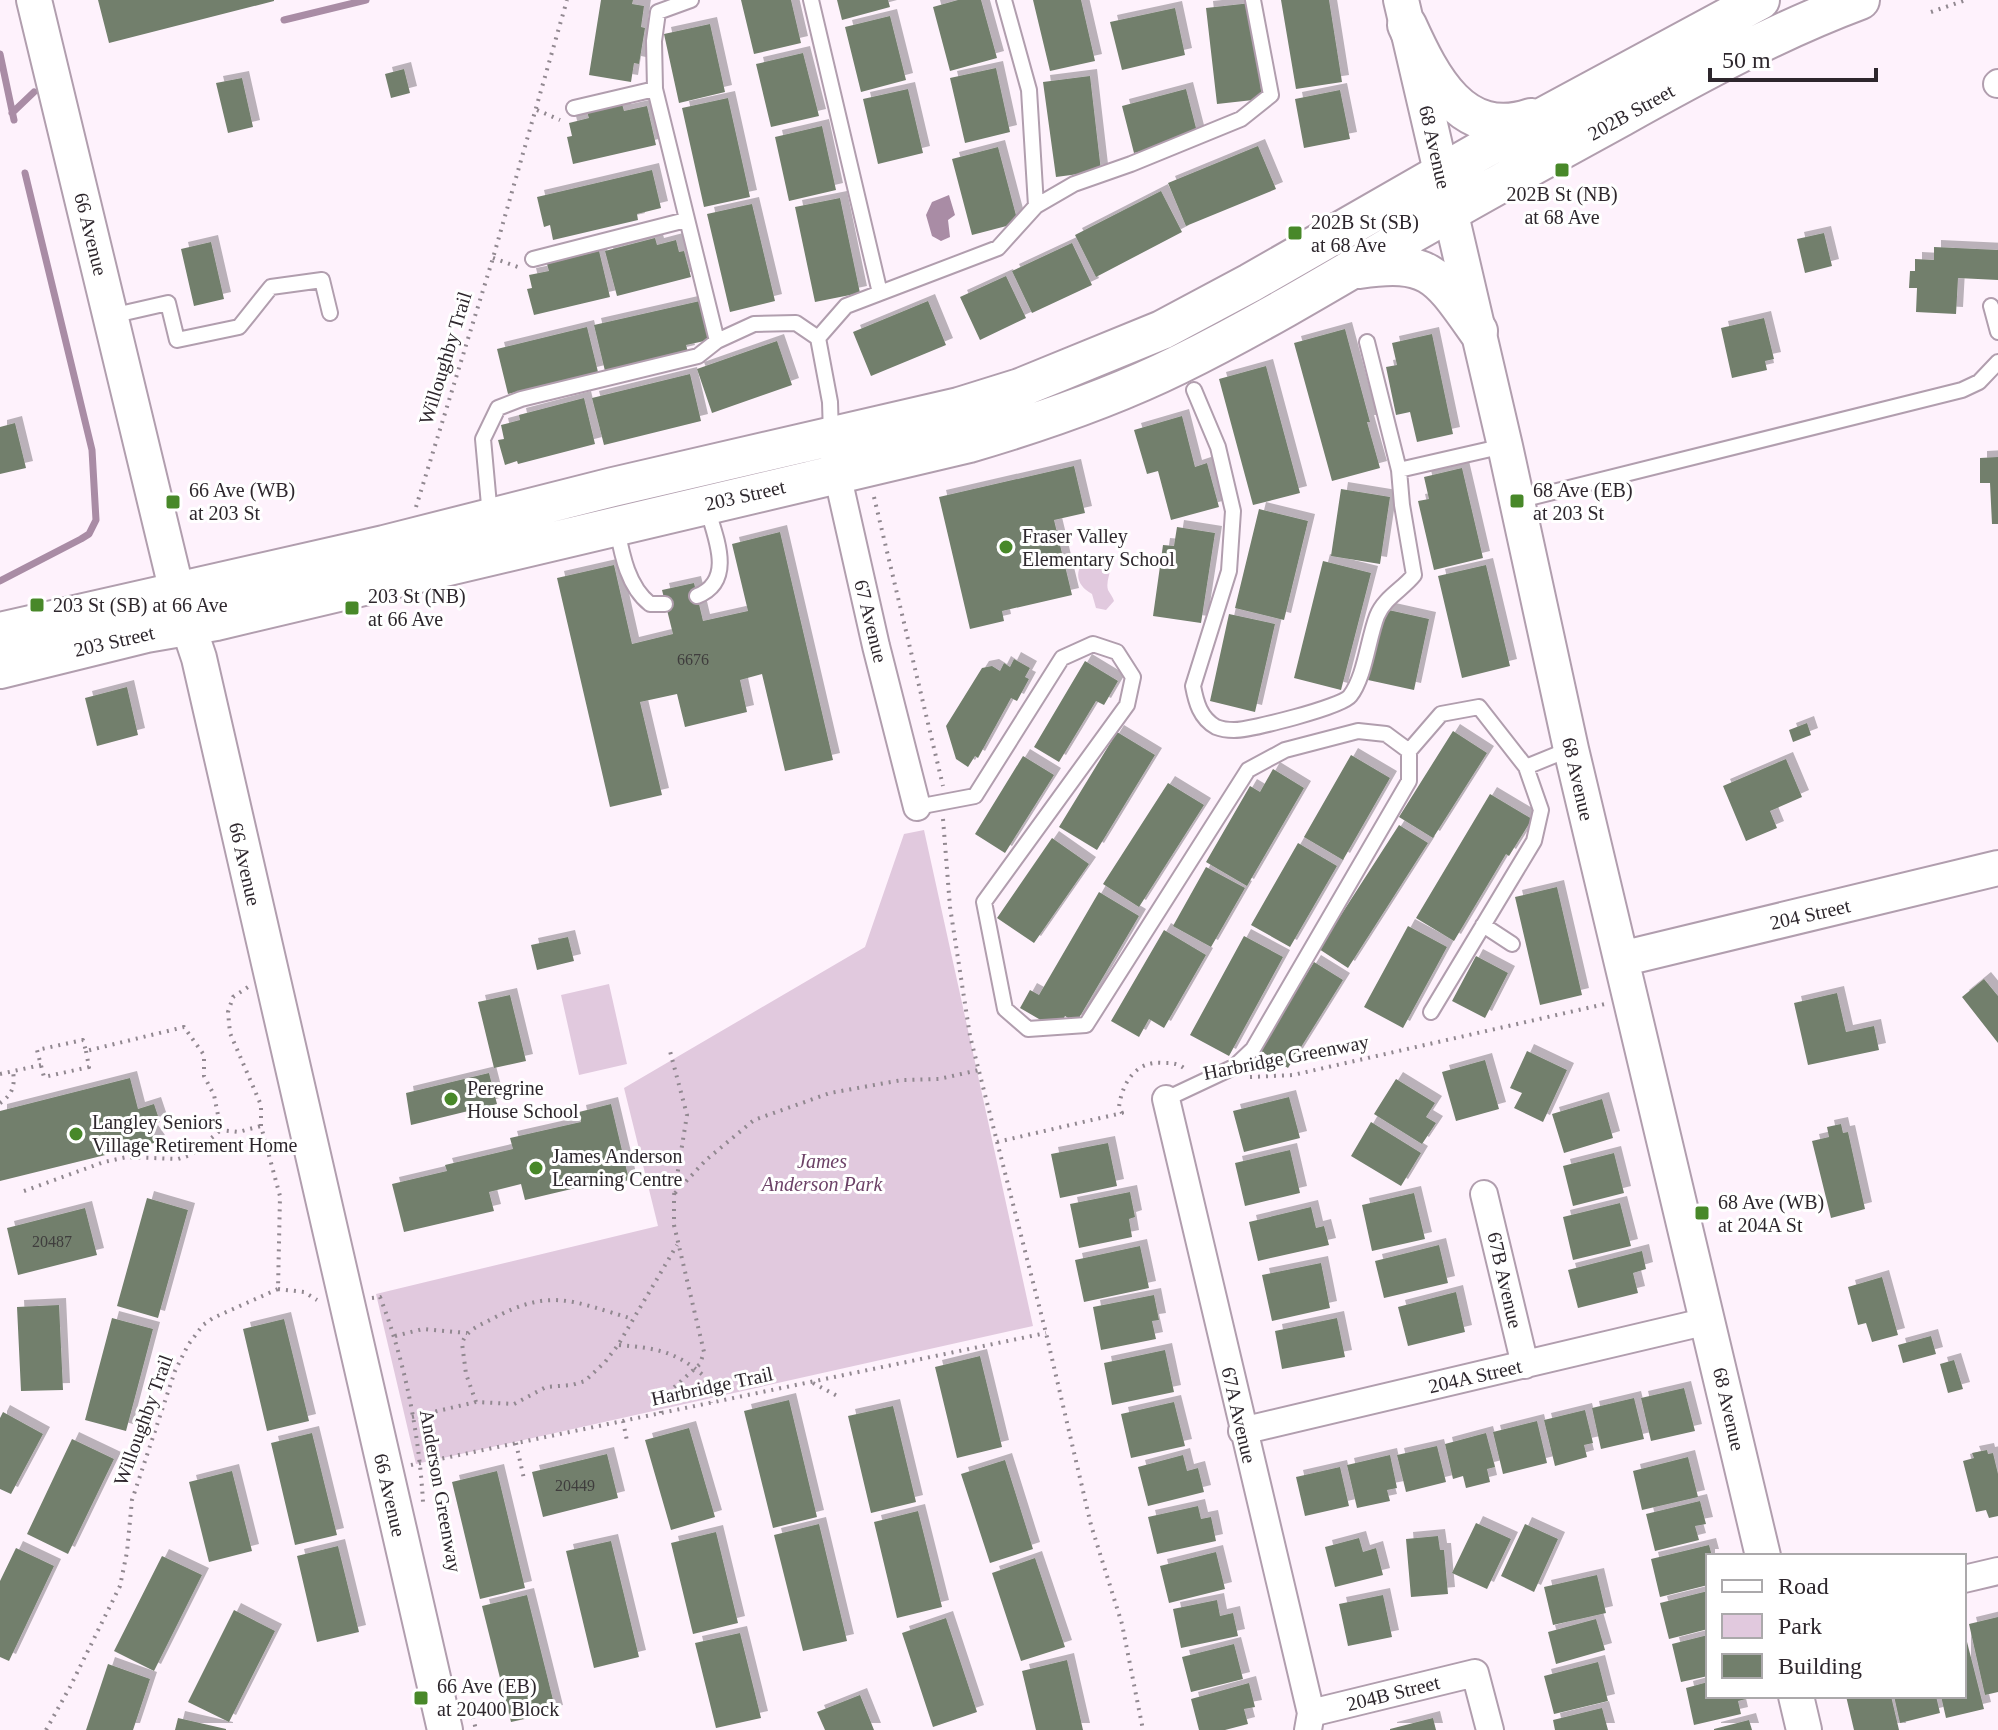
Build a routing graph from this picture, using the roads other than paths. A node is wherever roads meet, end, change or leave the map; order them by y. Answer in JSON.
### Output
{"nodes":[{"id":1,"x":34,"y":0,"type":"edge"},
{"id":2,"x":691,"y":0,"type":"edge"},
{"id":3,"x":811,"y":0,"type":"edge"},
{"id":4,"x":1004,"y":0,"type":"edge"},
{"id":5,"x":1253,"y":0,"type":"edge"},
{"id":6,"x":1760,"y":0,"type":"edge"},
{"id":7,"x":1860,"y":0,"type":"edge"},
{"id":8,"x":1404,"y":13,"type":"edge"},
{"id":9,"x":655,"y":89,"type":"junction"},
{"id":10,"x":574,"y":108,"type":"dead end"},
{"id":11,"x":1560,"y":108,"type":"junction"},
{"id":12,"x":1442,"y":174,"type":"junction"},
{"id":13,"x":1036,"y":206,"type":"junction"},
{"id":14,"x":1450,"y":212,"type":"junction"},
{"id":15,"x":686,"y":220,"type":"junction"},
{"id":16,"x":533,"y":259,"type":"road end"},
{"id":17,"x":1352,"y":270,"type":"junction"},
{"id":18,"x":880,"y":293,"type":"junction"},
{"id":19,"x":1991,"y":306,"type":"dead end"},
{"id":20,"x":330,"y":313,"type":"dead end"},
{"id":21,"x":110,"y":316,"type":"junction"},
{"id":22,"x":1478,"y":331,"type":"junction"},
{"id":23,"x":1998,"y":332,"type":"edge"},
{"id":24,"x":818,"y":338,"type":"junction"},
{"id":25,"x":717,"y":341,"type":"junction"},
{"id":26,"x":1367,"y":342,"type":"dead end"},
{"id":27,"x":1998,"y":362,"type":"edge"},
{"id":28,"x":1194,"y":390,"type":"dead end"},
{"id":29,"x":831,"y":435,"type":"junction"},
{"id":30,"x":1505,"y":446,"type":"junction"},
{"id":31,"x":1399,"y":470,"type":"junction"},
{"id":32,"x":836,"y":474,"type":"junction"},
{"id":33,"x":1517,"y":501,"type":"junction"},
{"id":34,"x":706,"y":505,"type":"junction"},
{"id":35,"x":617,"y":526,"type":"junction"},
{"id":36,"x":482,"y":540,"type":"junction"},
{"id":37,"x":697,"y":596,"type":"dead end"},
{"id":38,"x":665,"y":604,"type":"dead end"},
{"id":39,"x":182,"y":609,"type":"junction"},
{"id":40,"x":0,"y":632,"type":"edge"},
{"id":41,"x":0,"y":669,"type":"edge"},
{"id":42,"x":1571,"y":749,"type":"junction"},
{"id":43,"x":1409,"y":751,"type":"junction"},
{"id":44,"x":1526,"y":767,"type":"junction"},
{"id":45,"x":917,"y":807,"type":"joint"},
{"id":46,"x":1998,"y":868,"type":"edge"},
{"id":47,"x":1483,"y":925,"type":"junction"},
{"id":48,"x":1512,"y":944,"type":"dead end"},
{"id":49,"x":1621,"y":959,"type":"junction"},
{"id":50,"x":1431,"y":1012,"type":"dead end"},
{"id":51,"x":1166,"y":1099,"type":"joint"},
{"id":52,"x":1484,"y":1194,"type":"dead end"},
{"id":53,"x":1708,"y":1321,"type":"junction"},
{"id":54,"x":1525,"y":1365,"type":"junction"},
{"id":55,"x":1242,"y":1431,"type":"junction"},
{"id":56,"x":1763,"y":1554,"type":"edge"},
{"id":57,"x":1998,"y":1571,"type":"edge"},
{"id":58,"x":1966,"y":1579,"type":"edge"},
{"id":59,"x":1796,"y":1698,"type":"edge"},
{"id":60,"x":1309,"y":1722,"type":"edge"},
{"id":61,"x":445,"y":1730,"type":"edge"},
{"id":62,"x":1490,"y":1730,"type":"edge"},
{"id":63,"x":1804,"y":1730,"type":"edge"}],
"edges":[{"from":1,"to":21,"type":"street","name":"66 Avenue"},
{"from":2,"to":9,"type":"lane"},
{"from":3,"to":18,"type":"lane"},
{"from":4,"to":13,"type":"lane"},
{"from":5,"to":13,"type":"lane"},
{"from":6,"to":11,"type":"main road","name":"202B Street"},
{"from":7,"to":14,"type":"main road","name":"202B Street"},
{"from":8,"to":11,"type":"main road"},
{"from":8,"to":12,"type":"street","name":"68 Avenue"},
{"from":9,"to":10,"type":"lane"},
{"from":9,"to":15,"type":"lane"},
{"from":11,"to":12,"type":"main road","name":"202B Street"},
{"from":12,"to":14,"type":"street","name":"68 Avenue"},
{"from":12,"to":29,"type":"main road","name":"203 Street"},
{"from":13,"to":18,"type":"lane"},
{"from":14,"to":17,"type":"main road","name":"203 Street"},
{"from":14,"to":22,"type":"street","name":"68 Avenue"},
{"from":15,"to":16,"type":"lane"},
{"from":15,"to":25,"type":"lane"},
{"from":17,"to":22,"type":"main road"},
{"from":17,"to":32,"type":"main road","name":"203 Street"},
{"from":18,"to":24,"type":"lane"},
{"from":19,"to":23,"type":"lane"},
{"from":20,"to":21,"type":"lane"},
{"from":21,"to":39,"type":"street","name":"66 Avenue"},
{"from":22,"to":30,"type":"street","name":"68 Avenue"},
{"from":24,"to":25,"type":"lane"},
{"from":24,"to":29,"type":"lane"},
{"from":25,"to":36,"type":"lane"},
{"from":26,"to":31,"type":"lane"},
{"from":27,"to":33,"type":"lane"},
{"from":28,"to":31,"type":"lane"},
{"from":29,"to":32,"type":"street","name":"67 Avenue"},
{"from":29,"to":36,"type":"main road","name":"203 Street"},
{"from":30,"to":31,"type":"lane"},
{"from":30,"to":33,"type":"street","name":"68 Avenue"},
{"from":32,"to":34,"type":"main road","name":"203 Street"},
{"from":32,"to":45,"type":"street","name":"67 Avenue"},
{"from":33,"to":42,"type":"street","name":"68 Avenue"},
{"from":34,"to":35,"type":"main road","name":"203 Street"},
{"from":34,"to":37,"type":"lane"},
{"from":35,"to":36,"type":"main road","name":"203 Street"},
{"from":35,"to":38,"type":"lane"},
{"from":36,"to":39,"type":"main road","name":"203 Street"},
{"from":36,"to":39,"type":"main road","name":"203 Street"},
{"from":39,"to":40,"type":"main road","name":"203 Street"},
{"from":39,"to":41,"type":"main road","name":"203 Street"},
{"from":39,"to":61,"type":"street","name":"66 Avenue"},
{"from":42,"to":44,"type":"lane"},
{"from":42,"to":49,"type":"street","name":"68 Avenue"},
{"from":43,"to":44,"type":"lane"},
{"from":43,"to":45,"type":"lane"},
{"from":43,"to":51,"type":"lane"},
{"from":44,"to":47,"type":"lane"},
{"from":46,"to":49,"type":"street","name":"204 Street"},
{"from":47,"to":48,"type":"lane"},
{"from":47,"to":50,"type":"lane"},
{"from":49,"to":53,"type":"street","name":"68 Avenue"},
{"from":51,"to":55,"type":"street","name":"67A Avenue"},
{"from":52,"to":54,"type":"street","name":"67B Avenue"},
{"from":53,"to":54,"type":"street","name":"204A Street"},
{"from":53,"to":56,"type":"street","name":"68 Avenue"},
{"from":54,"to":55,"type":"street","name":"204A Street"},
{"from":55,"to":60,"type":"street","name":"67A Avenue"},
{"from":57,"to":58,"type":"street"},
{"from":59,"to":63,"type":"street"},
{"from":60,"to":62,"type":"street","name":"204B Street"}]}
